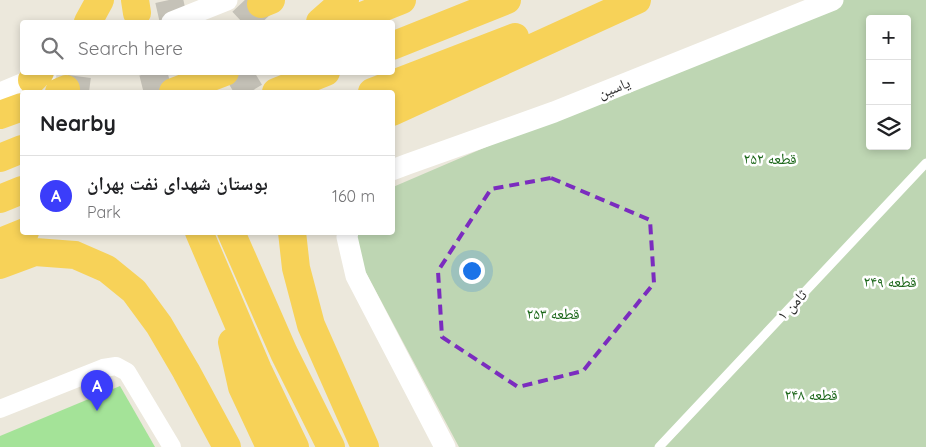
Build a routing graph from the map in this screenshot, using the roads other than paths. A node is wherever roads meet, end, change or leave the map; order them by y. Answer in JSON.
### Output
{"nodes":[{"id":1,"x":100,"y":0,"type":"edge"},
{"id":2,"x":227,"y":0,"type":"edge"},
{"id":3,"x":345,"y":0,"type":"edge"},
{"id":4,"x":402,"y":0,"type":"edge"},
{"id":5,"x":507,"y":0,"type":"edge"},
{"id":6,"x":619,"y":0,"type":"edge"},
{"id":7,"x":637,"y":0,"type":"edge"},
{"id":8,"x":834,"y":0,"type":"edge"},
{"id":9,"x":89,"y":20,"type":"edge"},
{"id":10,"x":177,"y":20,"type":"edge"},
{"id":11,"x":322,"y":20,"type":"edge"},
{"id":12,"x":352,"y":20,"type":"edge"},
{"id":13,"x":395,"y":45,"type":"edge"},
{"id":14,"x":217,"y":75,"type":"edge"},
{"id":15,"x":280,"y":75,"type":"edge"},
{"id":16,"x":318,"y":75,"type":"edge"},
{"id":17,"x":50,"y":81,"type":"edge"},
{"id":18,"x":178,"y":90,"type":"edge"},
{"id":19,"x":269,"y":90,"type":"edge"},
{"id":20,"x":281,"y":90,"type":"edge"},
{"id":21,"x":377,"y":90,"type":"edge"},
{"id":22,"x":0,"y":93,"type":"edge"},
{"id":23,"x":20,"y":108,"type":"edge"},
{"id":24,"x":395,"y":111,"type":"edge"},
{"id":25,"x":0,"y":116,"type":"edge"},
{"id":26,"x":20,"y":150,"type":"edge"},
{"id":27,"x":0,"y":158,"type":"edge"},
{"id":28,"x":926,"y":164,"type":"edge"},
{"id":29,"x":395,"y":169,"type":"edge"},
{"id":30,"x":20,"y":191,"type":"edge"},
{"id":31,"x":0,"y":199,"type":"edge"},
{"id":32,"x":20,"y":234,"type":"edge"},
{"id":33,"x":201,"y":235,"type":"edge"},
{"id":34,"x":224,"y":235,"type":"edge"},
{"id":35,"x":232,"y":235,"type":"edge"},
{"id":36,"x":292,"y":235,"type":"edge"},
{"id":37,"x":347,"y":235,"type":"edge"},
{"id":38,"x":0,"y":242,"type":"edge"},
{"id":39,"x":0,"y":265,"type":"edge"},
{"id":40,"x":0,"y":409,"type":"edge"},
{"id":41,"x":172,"y":447,"type":"edge"},
{"id":42,"x":227,"y":447,"type":"edge"},
{"id":43,"x":270,"y":447,"type":"edge"},
{"id":44,"x":296,"y":447,"type":"edge"},
{"id":45,"x":331,"y":447,"type":"edge"},
{"id":46,"x":365,"y":447,"type":"edge"},
{"id":47,"x":445,"y":447,"type":"edge"},
{"id":48,"x":659,"y":447,"type":"edge"}],
"edges":[{"from":1,"to":9,"type":"highway"},
{"from":2,"to":10,"type":"street"},
{"from":3,"to":11,"type":"highway"},
{"from":4,"to":12,"type":"highway"},
{"from":5,"to":13,"type":"highway"},
{"from":6,"to":21,"type":"highway"},
{"from":7,"to":24,"type":"highway"},
{"from":8,"to":29,"type":"street","name":"یاسین"},
{"from":14,"to":18,"type":"highway"},
{"from":15,"to":19,"type":"highway"},
{"from":16,"to":20,"type":"highway"},
{"from":17,"to":22,"type":"street"},
{"from":23,"to":25,"type":"highway"},
{"from":26,"to":27,"type":"highway"},
{"from":28,"to":48,"type":"lane","name":"ثامن ۱"},
{"from":30,"to":31,"type":"highway"},
{"from":32,"to":38,"type":"highway"},
{"from":33,"to":44,"type":"highway"},
{"from":34,"to":43,"type":"highway"},
{"from":35,"to":45,"type":"highway"},
{"from":36,"to":46,"type":"highway"},
{"from":37,"to":47,"type":"street"},
{"from":39,"to":42,"type":"highway"},
{"from":40,"to":41,"type":"street"}]}
